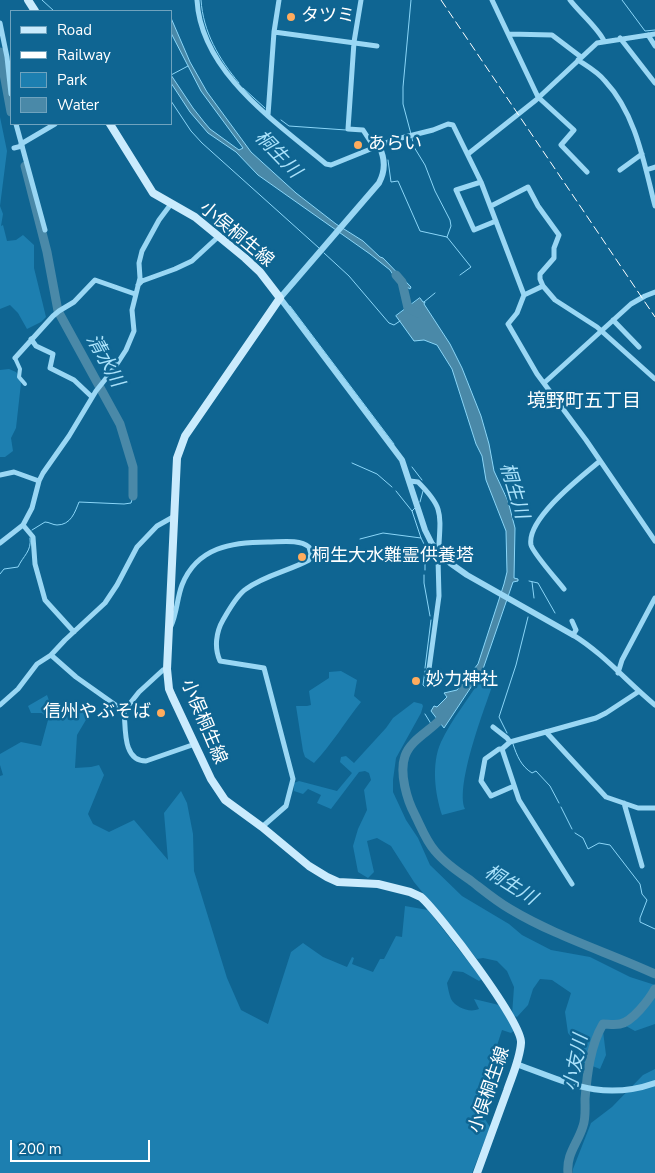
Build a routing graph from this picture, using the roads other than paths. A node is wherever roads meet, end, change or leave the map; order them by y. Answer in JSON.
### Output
{"nodes":[{"id":1,"x":197,"y":0,"type":"edge"},
{"id":2,"x":279,"y":0,"type":"edge"},
{"id":3,"x":361,"y":0,"type":"edge"},
{"id":4,"x":492,"y":0,"type":"edge"},
{"id":5,"x":570,"y":0,"type":"edge"},
{"id":6,"x":0,"y":23,"type":"edge"},
{"id":7,"x":274,"y":32,"type":"junction"},
{"id":8,"x":509,"y":34,"type":"junction"},
{"id":9,"x":655,"y":34,"type":"edge"},
{"id":10,"x":648,"y":35,"type":"junction"},
{"id":11,"x":620,"y":38,"type":"junction"},
{"id":12,"x":604,"y":41,"type":"junction"},
{"id":13,"x":354,"y":42,"type":"junction"},
{"id":14,"x":377,"y":46,"type":"dead end"},
{"id":15,"x":655,"y":46,"type":"edge"},
{"id":16,"x":579,"y":58,"type":"junction"},
{"id":17,"x":655,"y":83,"type":"edge"},
{"id":18,"x":10,"y":85,"type":"edge"},
{"id":19,"x":538,"y":97,"type":"junction"},
{"id":20,"x":268,"y":115,"type":"junction"},
{"id":21,"x":16,"y":125,"type":"edge"},
{"id":22,"x":54,"y":125,"type":"edge"},
{"id":23,"x":111,"y":125,"type":"edge"},
{"id":24,"x":21,"y":145,"type":"junction"},
{"id":25,"x":377,"y":146,"type":"junction"},
{"id":26,"x":14,"y":148,"type":"dead end"},
{"id":27,"x":468,"y":154,"type":"junction"},
{"id":28,"x":642,"y":154,"type":"junction"},
{"id":29,"x":655,"y":168,"type":"edge"},
{"id":30,"x":620,"y":170,"type":"dead end"},
{"id":31,"x":646,"y":170,"type":"junction"},
{"id":32,"x":587,"y":172,"type":"dead end"},
{"id":33,"x":481,"y":182,"type":"junction"},
{"id":34,"x":171,"y":204,"type":"junction"},
{"id":35,"x":491,"y":206,"type":"junction"},
{"id":36,"x":655,"y":206,"type":"edge"},
{"id":37,"x":496,"y":221,"type":"junction"},
{"id":38,"x":45,"y":230,"type":"dead end"},
{"id":39,"x":218,"y":236,"type":"junction"},
{"id":40,"x":138,"y":286,"type":"junction"},
{"id":41,"x":543,"y":286,"type":"junction"},
{"id":42,"x":655,"y":292,"type":"edge"},
{"id":43,"x":135,"y":294,"type":"junction"},
{"id":44,"x":524,"y":295,"type":"junction"},
{"id":45,"x":280,"y":298,"type":"junction"},
{"id":46,"x":613,"y":320,"type":"junction"},
{"id":47,"x":601,"y":331,"type":"junction"},
{"id":48,"x":31,"y":339,"type":"junction"},
{"id":49,"x":639,"y":348,"type":"dead end"},
{"id":50,"x":15,"y":358,"type":"joint"},
{"id":51,"x":655,"y":379,"type":"edge"},
{"id":52,"x":544,"y":383,"type":"junction"},
{"id":53,"x":25,"y":384,"type":"dead end"},
{"id":54,"x":92,"y":397,"type":"junction"},
{"id":55,"x":600,"y":461,"type":"junction"},
{"id":56,"x":0,"y":474,"type":"edge"},
{"id":57,"x":410,"y":480,"type":"junction"},
{"id":58,"x":39,"y":482,"type":"junction"},
{"id":59,"x":173,"y":517,"type":"junction"},
{"id":60,"x":23,"y":525,"type":"junction"},
{"id":61,"x":655,"y":541,"type":"edge"},
{"id":62,"x":0,"y":543,"type":"edge"},
{"id":63,"x":439,"y":544,"type":"dead end"},
{"id":64,"x":438,"y":559,"type":"dead end"},
{"id":65,"x":564,"y":589,"type":"dead end"},
{"id":66,"x":655,"y":598,"type":"edge"},
{"id":67,"x":572,"y":621,"type":"dead end"},
{"id":68,"x":169,"y":628,"type":"junction"},
{"id":69,"x":74,"y":632,"type":"junction"},
{"id":70,"x":573,"y":635,"type":"junction"},
{"id":71,"x":51,"y":655,"type":"junction"},
{"id":72,"x":167,"y":669,"type":"junction"},
{"id":73,"x":429,"y":669,"type":"dead end"},
{"id":74,"x":618,"y":673,"type":"junction"},
{"id":75,"x":638,"y":692,"type":"junction"},
{"id":76,"x":0,"y":705,"type":"edge"},
{"id":77,"x":655,"y":705,"type":"edge"},
{"id":78,"x":124,"y":711,"type":"junction"},
{"id":79,"x":493,"y":727,"type":"dead end"},
{"id":80,"x":546,"y":732,"type":"junction"},
{"id":81,"x":510,"y":742,"type":"junction"},
{"id":82,"x":195,"y":744,"type":"junction"},
{"id":83,"x":502,"y":749,"type":"junction"},
{"id":84,"x":514,"y":786,"type":"junction"},
{"id":85,"x":624,"y":803,"type":"junction"},
{"id":86,"x":655,"y":808,"type":"edge"},
{"id":87,"x":262,"y":826,"type":"junction"},
{"id":88,"x":642,"y":866,"type":"dead end"},
{"id":89,"x":572,"y":884,"type":"dead end"},
{"id":90,"x":516,"y":1064,"type":"junction"},
{"id":91,"x":655,"y":1083,"type":"edge"},
{"id":92,"x":477,"y":1173,"type":"edge"}],
"edges":[{"from":1,"to":20,"type":"street"},
{"from":2,"to":7,"type":"street"},
{"from":3,"to":13,"type":"street"},
{"from":4,"to":8,"type":"street"},
{"from":5,"to":12,"type":"street"},
{"from":6,"to":18,"type":"street"},
{"from":7,"to":13,"type":"street"},
{"from":7,"to":20,"type":"street"},
{"from":8,"to":16,"type":"street"},
{"from":8,"to":19,"type":"street"},
{"from":9,"to":10,"type":"street"},
{"from":10,"to":11,"type":"street"},
{"from":10,"to":15,"type":"street"},
{"from":11,"to":12,"type":"street"},
{"from":11,"to":17,"type":"street"},
{"from":12,"to":16,"type":"street"},
{"from":13,"to":14,"type":"street"},
{"from":13,"to":25,"type":"street"},
{"from":16,"to":19,"type":"street"},
{"from":16,"to":28,"type":"street"},
{"from":19,"to":27,"type":"street"},
{"from":19,"to":32,"type":"street"},
{"from":20,"to":25,"type":"street"},
{"from":21,"to":24,"type":"street"},
{"from":22,"to":24,"type":"street"},
{"from":23,"to":34,"type":"main road","name":"小俣桐生線"},
{"from":24,"to":26,"type":"street","bridge":true},
{"from":24,"to":38,"type":"street"},
{"from":25,"to":27,"type":"street"},
{"from":25,"to":45,"type":"street"},
{"from":27,"to":33,"type":"street"},
{"from":28,"to":30,"type":"street"},
{"from":28,"to":31,"type":"street"},
{"from":29,"to":31,"type":"street"},
{"from":31,"to":36,"type":"street"},
{"from":33,"to":35,"type":"street"},
{"from":33,"to":37,"type":"street"},
{"from":34,"to":39,"type":"main road","name":"小俣桐生線"},
{"from":34,"to":40,"type":"street"},
{"from":35,"to":37,"type":"street"},
{"from":35,"to":41,"type":"street"},
{"from":37,"to":44,"type":"street"},
{"from":39,"to":40,"type":"street"},
{"from":39,"to":45,"type":"main road","name":"小俣桐生線"},
{"from":40,"to":43,"type":"street"},
{"from":41,"to":44,"type":"street"},
{"from":41,"to":47,"type":"street"},
{"from":42,"to":46,"type":"street"},
{"from":43,"to":48,"type":"street"},
{"from":43,"to":54,"type":"street"},
{"from":44,"to":52,"type":"street"},
{"from":45,"to":57,"type":"street"},
{"from":45,"to":59,"type":"main road","name":"小俣桐生線"},
{"from":46,"to":47,"type":"street"},
{"from":46,"to":49,"type":"street"},
{"from":47,"to":51,"type":"street"},
{"from":47,"to":52,"type":"street"},
{"from":48,"to":50,"type":"street"},
{"from":48,"to":54,"type":"street"},
{"from":50,"to":53,"type":"street"},
{"from":52,"to":55,"type":"street"},
{"from":54,"to":58,"type":"street"},
{"from":55,"to":61,"type":"street"},
{"from":55,"to":65,"type":"street"},
{"from":56,"to":58,"type":"street"},
{"from":57,"to":63,"type":"street"},
{"from":57,"to":70,"type":"street"},
{"from":58,"to":60,"type":"street"},
{"from":59,"to":68,"type":"main road","name":"小俣桐生線"},
{"from":59,"to":69,"type":"street"},
{"from":60,"to":62,"type":"street"},
{"from":60,"to":69,"type":"street"},
{"from":64,"to":73,"type":"street"},
{"from":66,"to":74,"type":"street"},
{"from":67,"to":70,"type":"street"},
{"from":68,"to":72,"type":"main road","name":"小俣桐生線"},
{"from":68,"to":87,"type":"street"},
{"from":69,"to":71,"type":"street"},
{"from":70,"to":74,"type":"street"},
{"from":71,"to":76,"type":"street"},
{"from":71,"to":78,"type":"street"},
{"from":72,"to":78,"type":"street"},
{"from":72,"to":82,"type":"main road","name":"小俣桐生線"},
{"from":74,"to":75,"type":"street"},
{"from":75,"to":77,"type":"street"},
{"from":75,"to":80,"type":"street"},
{"from":78,"to":82,"type":"street"},
{"from":79,"to":81,"type":"street"},
{"from":80,"to":81,"type":"street"},
{"from":80,"to":85,"type":"street"},
{"from":81,"to":83,"type":"street"},
{"from":82,"to":87,"type":"main road","name":"小俣桐生線"},
{"from":83,"to":84,"type":"street"},
{"from":83,"to":84,"type":"street"},
{"from":84,"to":89,"type":"street"},
{"from":85,"to":86,"type":"street"},
{"from":85,"to":88,"type":"street"},
{"from":87,"to":90,"type":"main road","name":"小俣桐生線"},
{"from":90,"to":91,"type":"street"},
{"from":90,"to":92,"type":"main road","name":"小俣桐生線"}]}
